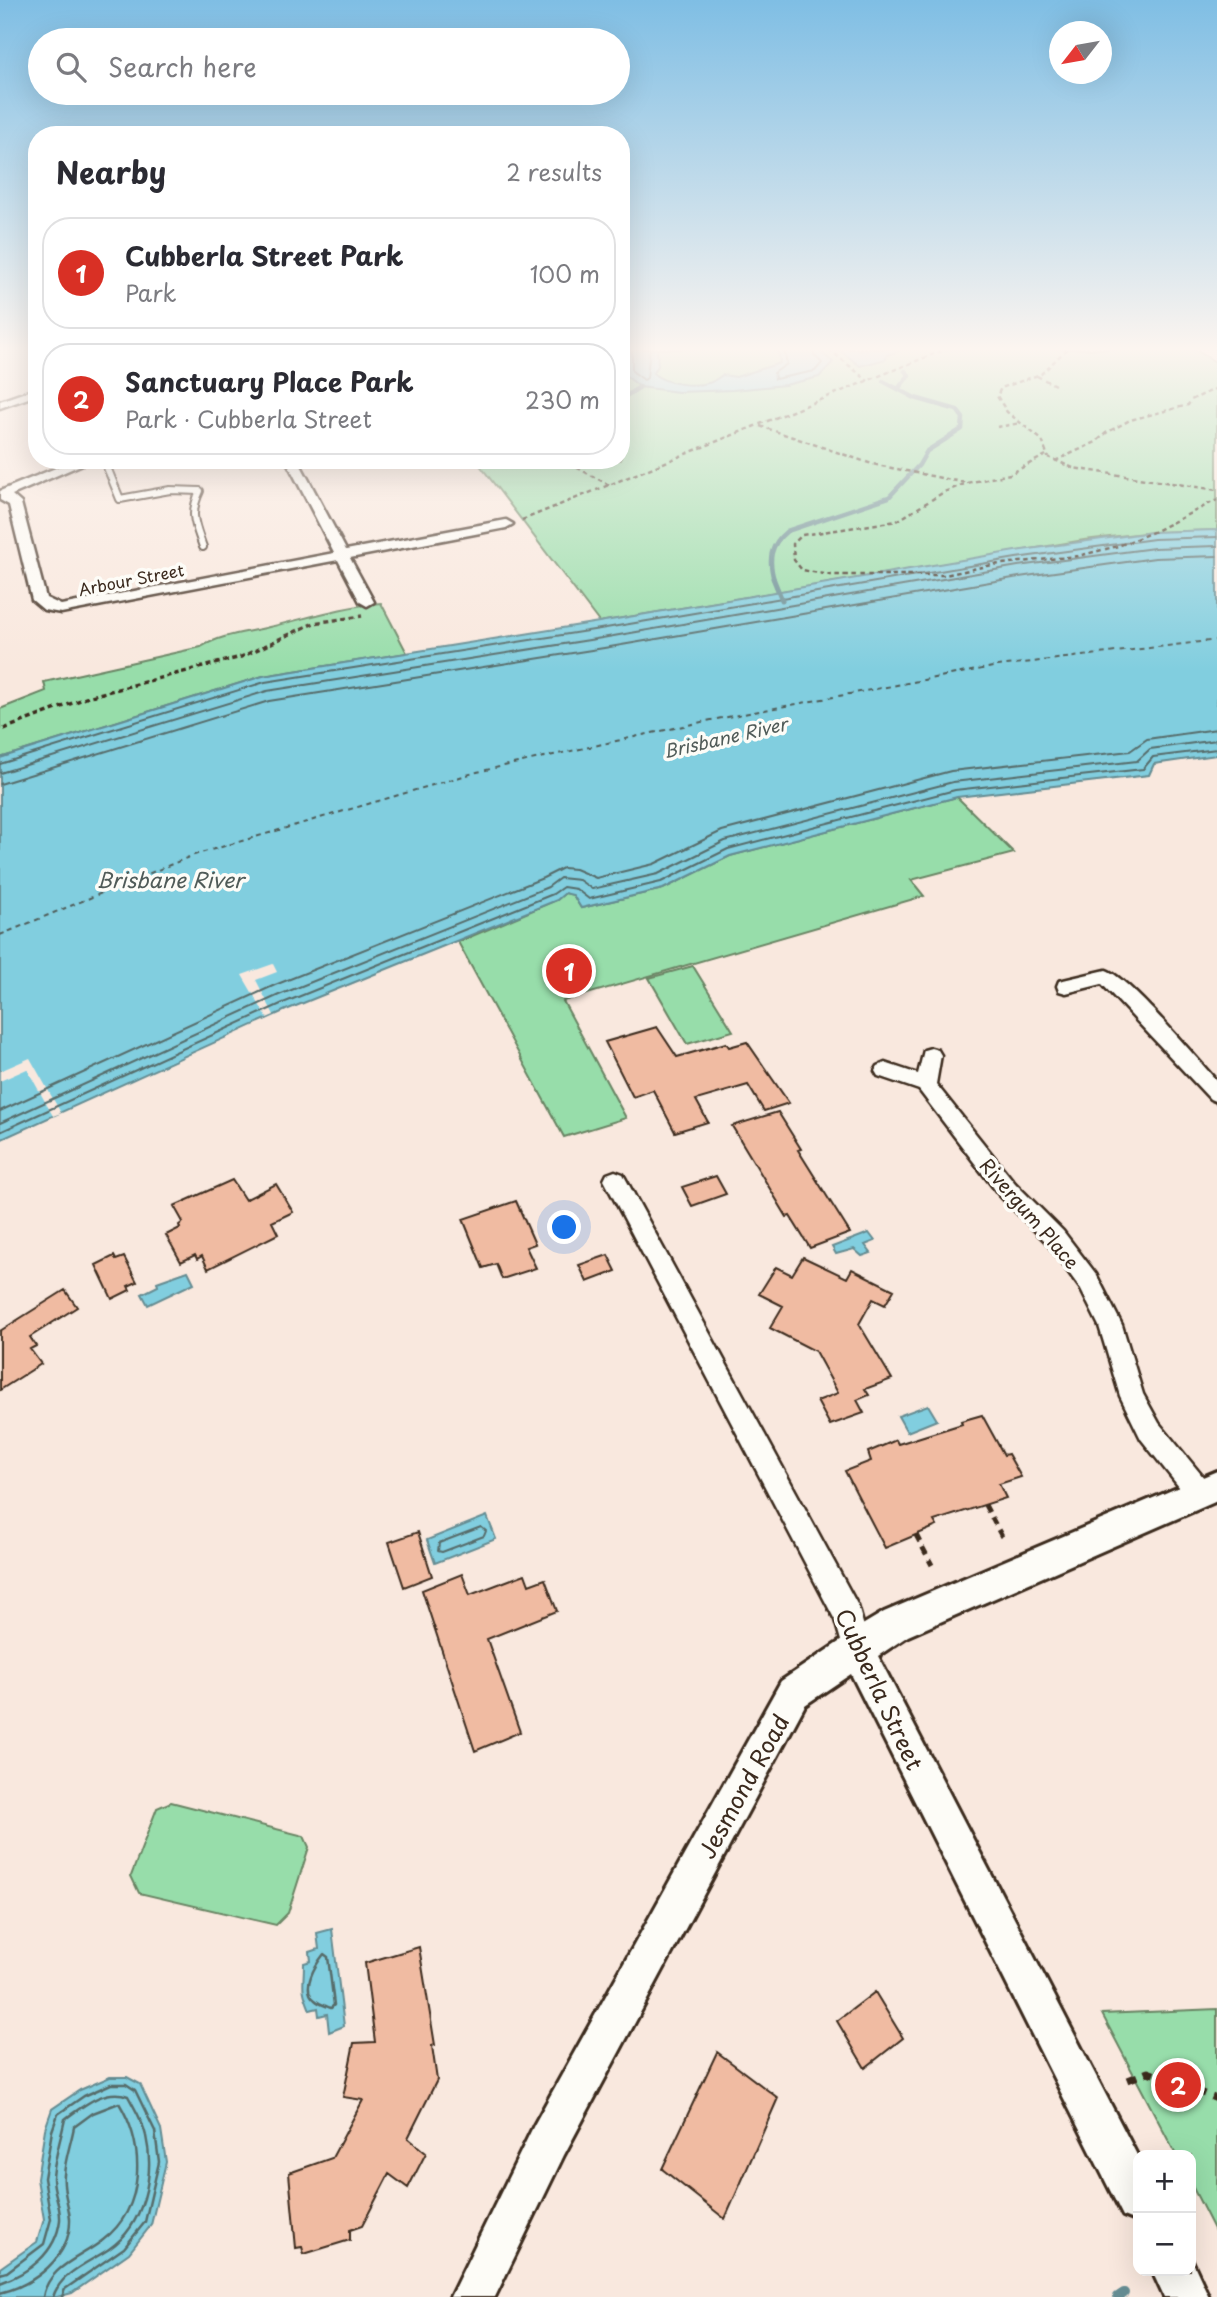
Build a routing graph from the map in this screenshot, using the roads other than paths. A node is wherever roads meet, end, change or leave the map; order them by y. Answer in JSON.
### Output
{"nodes":[{"id":1,"x":65,"y":469,"type":"edge"},
{"id":2,"x":108,"y":469,"type":"edge"},
{"id":3,"x":297,"y":469,"type":"edge"},
{"id":4,"x":1,"y":496,"type":"edge"},
{"id":5,"x":506,"y":524,"type":"road end"},
{"id":6,"x":203,"y":547,"type":"dead end"},
{"id":7,"x":343,"y":555,"type":"junction"},
{"id":8,"x":368,"y":602,"type":"road end"},
{"id":9,"x":1066,"y":986,"type":"dead end"},
{"id":10,"x":931,"y":1055,"type":"dead end"},
{"id":11,"x":885,"y":1071,"type":"dead end"},
{"id":12,"x":926,"y":1085,"type":"junction"},
{"id":13,"x":1217,"y":1094,"type":"edge"},
{"id":14,"x":615,"y":1180,"type":"dead end"},
{"id":15,"x":1209,"y":1490,"type":"edge"},
{"id":16,"x":856,"y":1648,"type":"junction"},
{"id":17,"x":1133,"y":2191,"type":"edge"},
{"id":18,"x":1176,"y":2276,"type":"edge"},
{"id":19,"x":472,"y":2297,"type":"edge"},
{"id":20,"x":1187,"y":2297,"type":"edge"}],
"edges":[{"from":1,"to":4,"type":"street"},
{"from":2,"to":6,"type":"lane"},
{"from":3,"to":7,"type":"street"},
{"from":4,"to":7,"type":"street","name":"Arbour Street"},
{"from":5,"to":7,"type":"street","name":"Arbour Street"},
{"from":7,"to":8,"type":"street"},
{"from":9,"to":13,"type":"street"},
{"from":10,"to":12,"type":"street"},
{"from":11,"to":12,"type":"street"},
{"from":12,"to":15,"type":"street","name":"Rivergum Place"},
{"from":14,"to":16,"type":"street","name":"Cubberla Street"},
{"from":15,"to":16,"type":"street","name":"Jesmond Road"},
{"from":16,"to":17,"type":"street","name":"Cubberla Street"},
{"from":16,"to":19,"type":"street","name":"Jesmond Road"},
{"from":18,"to":20,"type":"street"}]}
